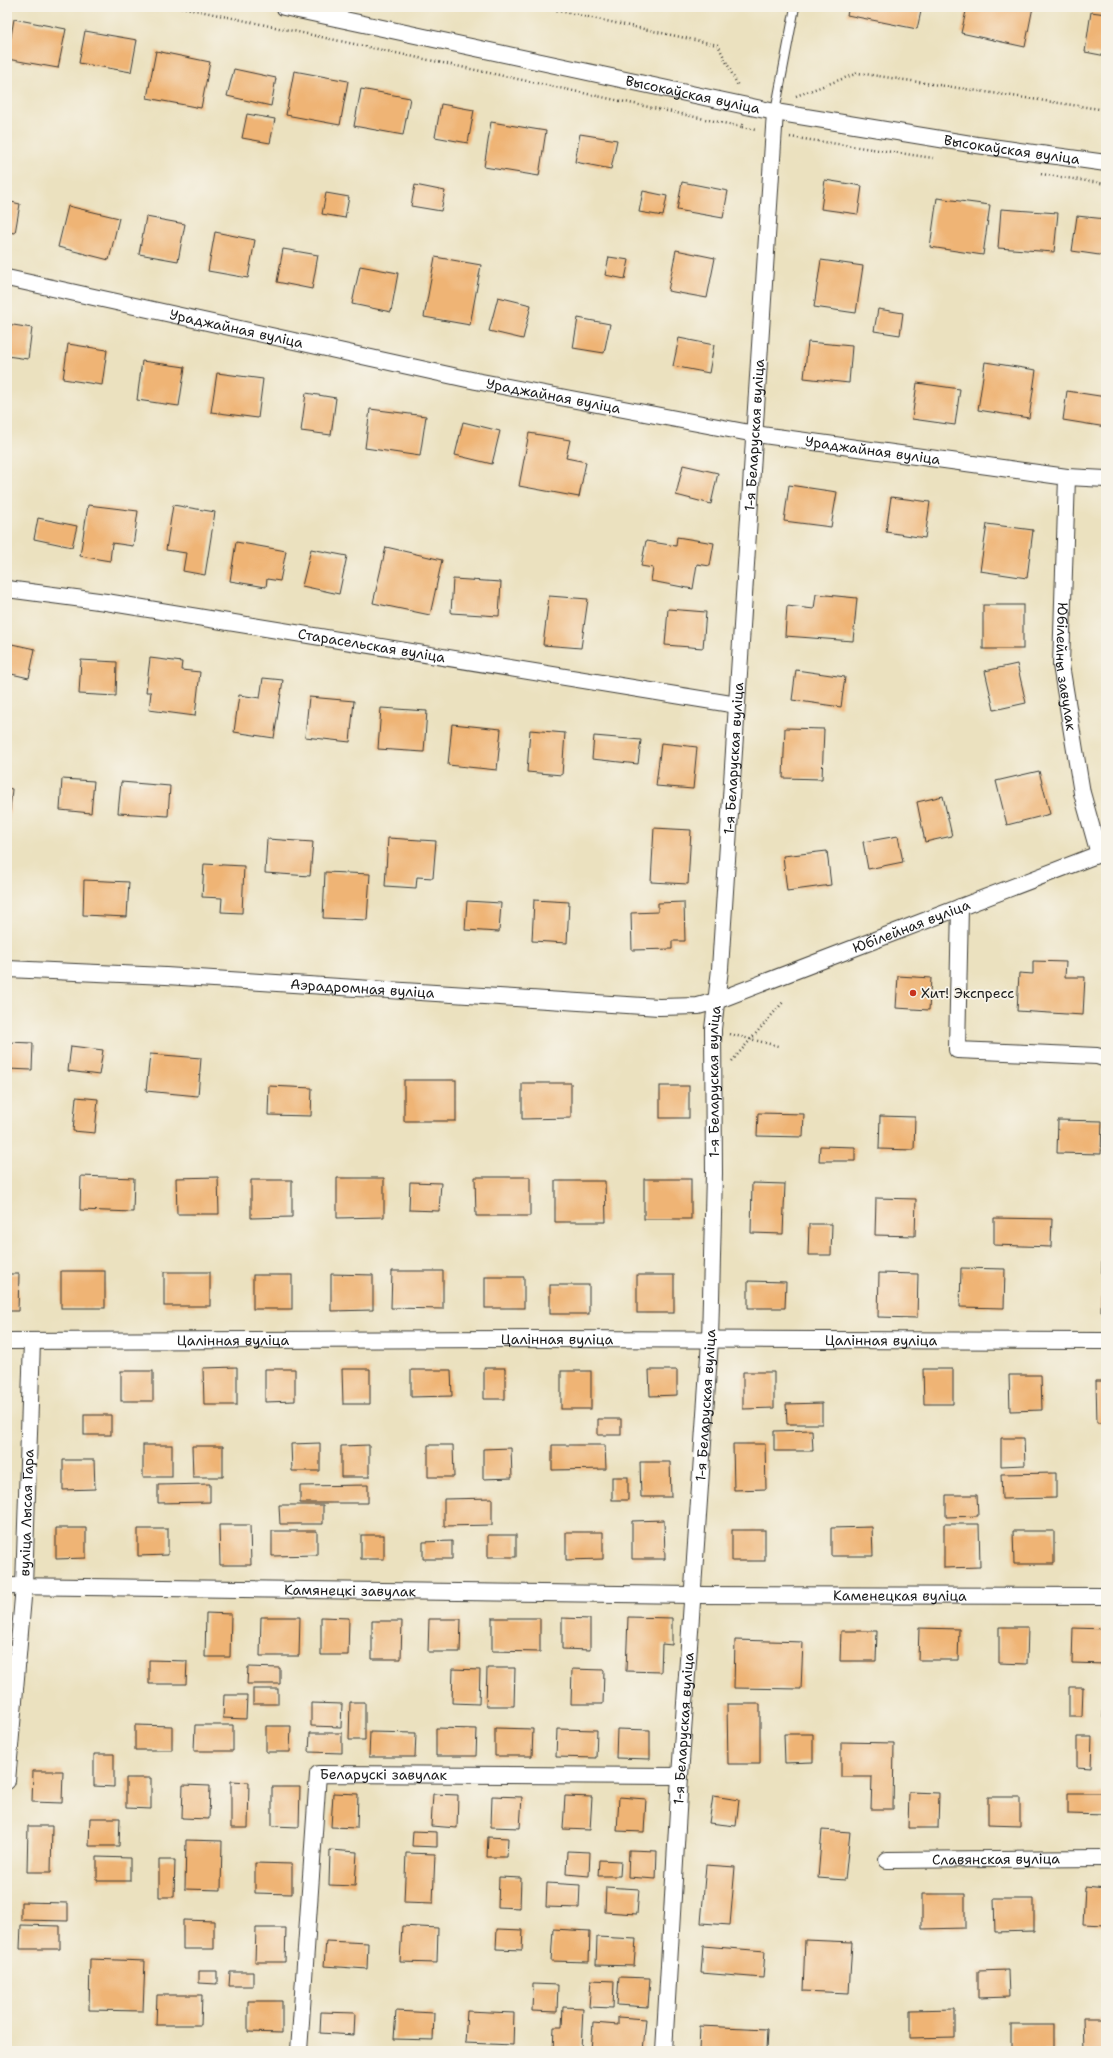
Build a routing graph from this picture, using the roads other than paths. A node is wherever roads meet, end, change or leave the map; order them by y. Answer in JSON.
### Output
{"nodes":[{"id":1,"x":284,"y":7,"type":"edge"},
{"id":2,"x":795,"y":7,"type":"edge"},
{"id":3,"x":775,"y":112,"type":"junction"},
{"id":4,"x":1106,"y":163,"type":"edge"},
{"id":5,"x":7,"y":278,"type":"edge"},
{"id":6,"x":755,"y":434,"type":"junction"},
{"id":7,"x":1067,"y":477,"type":"junction"},
{"id":8,"x":1106,"y":479,"type":"edge"},
{"id":9,"x":7,"y":588,"type":"edge"},
{"id":10,"x":737,"y":705,"type":"junction"},
{"id":11,"x":1103,"y":853,"type":"edge"},
{"id":12,"x":960,"y":907,"type":"junction"},
{"id":13,"x":7,"y":968,"type":"edge"},
{"id":14,"x":716,"y":1001,"type":"junction"},
{"id":15,"x":1106,"y":1059,"type":"edge"},
{"id":16,"x":7,"y":1341,"type":"edge"},
{"id":17,"x":32,"y":1341,"type":"junction"},
{"id":18,"x":710,"y":1341,"type":"junction"},
{"id":19,"x":1106,"y":1341,"type":"edge"},
{"id":20,"x":7,"y":1586,"type":"edge"},
{"id":21,"x":24,"y":1586,"type":"junction"},
{"id":22,"x":694,"y":1595,"type":"junction"},
{"id":23,"x":1106,"y":1596,"type":"edge"},
{"id":24,"x":7,"y":1774,"type":"edge"},
{"id":25,"x":680,"y":1776,"type":"junction"},
{"id":26,"x":1106,"y":1858,"type":"edge"},
{"id":27,"x":886,"y":1860,"type":"dead end"},
{"id":28,"x":299,"y":2051,"type":"edge"},
{"id":29,"x":664,"y":2051,"type":"edge"}],
"edges":[{"from":1,"to":3,"type":"street","name":"Высокаўская вуліца"},
{"from":2,"to":3,"type":"lane"},
{"from":3,"to":4,"type":"street","name":"Высокаўская вуліца"},
{"from":3,"to":6,"type":"street","name":"1-я Беларуская вуліца"},
{"from":5,"to":6,"type":"street","name":"Ураджайная вуліца"},
{"from":6,"to":7,"type":"street","name":"Ураджайная вуліца"},
{"from":6,"to":10,"type":"street","name":"1-я Беларуская вуліца"},
{"from":7,"to":8,"type":"street","name":"Ураджайная вуліца"},
{"from":7,"to":11,"type":"street","name":"Юбілейны завулак"},
{"from":9,"to":10,"type":"street","name":"Старасельская вуліца"},
{"from":10,"to":14,"type":"street","name":"1-я Беларуская вуліца"},
{"from":11,"to":12,"type":"street","name":"Юбілейная вуліца"},
{"from":12,"to":14,"type":"street","name":"Юбілейная вуліца"},
{"from":12,"to":15,"type":"street"},
{"from":13,"to":14,"type":"street","name":"Аэрадромная вуліца"},
{"from":14,"to":18,"type":"street","name":"1-я Беларуская вуліца"},
{"from":16,"to":17,"type":"street","name":"Цалінная вуліца"},
{"from":17,"to":18,"type":"street","name":"Цалінная вуліца"},
{"from":17,"to":21,"type":"street","name":"вуліца Лысая Гара"},
{"from":18,"to":19,"type":"street","name":"Цалінная вуліца"},
{"from":18,"to":22,"type":"street","name":"1-я Беларуская вуліца"},
{"from":20,"to":21,"type":"street","name":"Камянецкі завулак"},
{"from":21,"to":22,"type":"street","name":"Камянецкі завулак"},
{"from":21,"to":24,"type":"street","name":"вуліца Лысая Гара"},
{"from":22,"to":23,"type":"street","name":"Каменецкая вуліца"},
{"from":22,"to":25,"type":"street","name":"1-я Беларуская вуліца"},
{"from":25,"to":28,"type":"street","name":"Беларускі завулак"},
{"from":25,"to":29,"type":"street","name":"1-я Беларуская вуліца"},
{"from":26,"to":27,"type":"street","name":"Славянская вуліца"}]}
